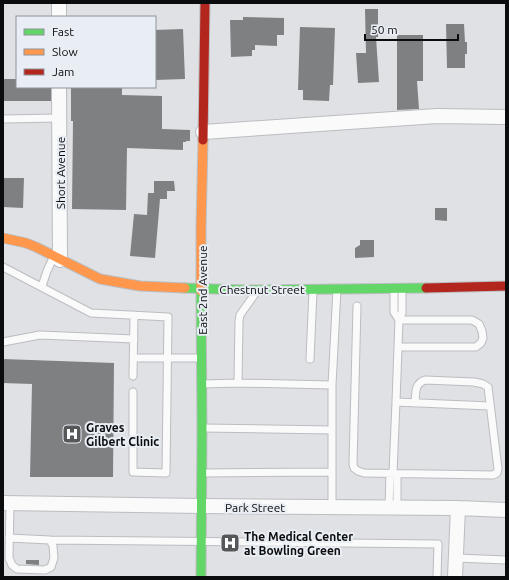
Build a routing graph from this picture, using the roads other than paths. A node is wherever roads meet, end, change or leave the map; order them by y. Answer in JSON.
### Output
{"nodes":[{"id":1,"x":59,"y":3,"type":"edge"},
{"id":2,"x":205,"y":3,"type":"edge"},
{"id":3,"x":59,"y":16,"type":"edge"},
{"id":4,"x":59,"y":88,"type":"edge"},
{"id":5,"x":506,"y":117,"type":"edge"},
{"id":6,"x":59,"y":118,"type":"junction"},
{"id":7,"x":3,"y":119,"type":"edge"},
{"id":8,"x":203,"y":132,"type":"junction"},
{"id":9,"x":3,"y":238,"type":"edge"},
{"id":10,"x":57,"y":258,"type":"junction"},
{"id":11,"x":3,"y":267,"type":"edge"},
{"id":12,"x":42,"y":286,"type":"junction"},
{"id":13,"x":506,"y":286,"type":"edge"},
{"id":14,"x":202,"y":288,"type":"junction"},
{"id":15,"x":313,"y":289,"type":"junction"},
{"id":16,"x":337,"y":289,"type":"junction"},
{"id":17,"x":398,"y":289,"type":"junction"},
{"id":18,"x":258,"y":290,"type":"junction"},
{"id":19,"x":357,"y":306,"type":"dead end"},
{"id":20,"x":134,"y":315,"type":"junction"},
{"id":21,"x":399,"y":320,"type":"junction"},
{"id":22,"x":134,"y":339,"type":"junction"},
{"id":23,"x":3,"y":342,"type":"edge"},
{"id":24,"x":398,"y":347,"type":"junction"},
{"id":25,"x":134,"y":358,"type":"junction"},
{"id":26,"x":168,"y":358,"type":"junction"},
{"id":27,"x":202,"y":358,"type":"junction"},
{"id":28,"x":310,"y":359,"type":"dead end"},
{"id":29,"x":133,"y":376,"type":"dead end"},
{"id":30,"x":238,"y":383,"type":"junction"},
{"id":31,"x":202,"y":384,"type":"junction"},
{"id":32,"x":332,"y":385,"type":"junction"},
{"id":33,"x":133,"y":392,"type":"dead end"},
{"id":34,"x":396,"y":402,"type":"junction"},
{"id":35,"x":415,"y":403,"type":"junction"},
{"id":36,"x":490,"y":406,"type":"junction"},
{"id":37,"x":202,"y":428,"type":"junction"},
{"id":38,"x":332,"y":430,"type":"junction"},
{"id":39,"x":332,"y":472,"type":"junction"},
{"id":40,"x":202,"y":473,"type":"junction"},
{"id":41,"x":394,"y":473,"type":"junction"},
{"id":42,"x":7,"y":503,"type":"edge"},
{"id":43,"x":202,"y":506,"type":"junction"},
{"id":44,"x":332,"y":507,"type":"junction"},
{"id":45,"x":393,"y":508,"type":"junction"},
{"id":46,"x":458,"y":508,"type":"junction"},
{"id":47,"x":506,"y":510,"type":"edge"},
{"id":48,"x":9,"y":538,"type":"junction"},
{"id":49,"x":50,"y":540,"type":"junction"},
{"id":50,"x":201,"y":542,"type":"junction"},
{"id":51,"x":456,"y":558,"type":"junction"},
{"id":52,"x":506,"y":560,"type":"edge"},
{"id":53,"x":201,"y":577,"type":"edge"},
{"id":54,"x":437,"y":577,"type":"edge"},
{"id":55,"x":455,"y":577,"type":"edge"}],
"edges":[{"from":1,"to":3,"type":"street"},
{"from":2,"to":8,"type":"street","name":"East 2nd Avenue"},
{"from":4,"to":6,"type":"street","name":"Short Avenue"},
{"from":5,"to":8,"type":"street"},
{"from":6,"to":7,"type":"lane"},
{"from":6,"to":10,"type":"street","name":"Short Avenue"},
{"from":8,"to":14,"type":"street","name":"East 2nd Avenue"},
{"from":9,"to":10,"type":"street","name":"Chestnut Street"},
{"from":10,"to":12,"type":"lane"},
{"from":10,"to":14,"type":"street","name":"Chestnut Street"},
{"from":11,"to":12,"type":"lane"},
{"from":12,"to":20,"type":"lane"},
{"from":13,"to":17,"type":"street","name":"Chestnut Street"},
{"from":14,"to":18,"type":"street","name":"Chestnut Street"},
{"from":14,"to":27,"type":"street","name":"East 2nd Avenue"},
{"from":15,"to":16,"type":"street","name":"Chestnut Street"},
{"from":15,"to":18,"type":"street","name":"Chestnut Street"},
{"from":15,"to":28,"type":"lane"},
{"from":16,"to":17,"type":"street","name":"Chestnut Street"},
{"from":16,"to":32,"type":"lane"},
{"from":17,"to":21,"type":"lane"},
{"from":18,"to":30,"type":"lane"},
{"from":19,"to":41,"type":"lane"},
{"from":20,"to":22,"type":"lane"},
{"from":20,"to":26,"type":"lane"},
{"from":21,"to":24,"type":"lane"},
{"from":21,"to":24,"type":"lane"},
{"from":22,"to":23,"type":"lane"},
{"from":22,"to":25,"type":"lane"},
{"from":24,"to":34,"type":"lane"},
{"from":25,"to":26,"type":"lane"},
{"from":25,"to":29,"type":"lane"},
{"from":26,"to":27,"type":"lane"},
{"from":26,"to":33,"type":"lane"},
{"from":27,"to":31,"type":"street","name":"East 2nd Avenue"},
{"from":30,"to":31,"type":"lane"},
{"from":30,"to":32,"type":"lane"},
{"from":31,"to":37,"type":"street","name":"East 2nd Avenue"},
{"from":32,"to":38,"type":"lane"},
{"from":34,"to":35,"type":"lane"},
{"from":34,"to":41,"type":"lane"},
{"from":35,"to":36,"type":"lane"},
{"from":35,"to":36,"type":"lane"},
{"from":36,"to":41,"type":"lane"},
{"from":37,"to":38,"type":"lane"},
{"from":37,"to":40,"type":"street","name":"East 2nd Avenue"},
{"from":38,"to":39,"type":"lane"},
{"from":39,"to":40,"type":"lane"},
{"from":39,"to":44,"type":"lane"},
{"from":40,"to":43,"type":"street","name":"East 2nd Avenue"},
{"from":41,"to":45,"type":"lane"},
{"from":42,"to":43,"type":"street","name":"Park Street"},
{"from":42,"to":48,"type":"lane"},
{"from":43,"to":44,"type":"street","name":"Park Street"},
{"from":43,"to":50,"type":"street","name":"East 2nd Avenue"},
{"from":44,"to":45,"type":"street","name":"Park Street"},
{"from":45,"to":46,"type":"street","name":"Park Street"},
{"from":46,"to":47,"type":"street","name":"Park Street"},
{"from":46,"to":51,"type":"street"},
{"from":48,"to":49,"type":"lane"},
{"from":48,"to":49,"type":"lane"},
{"from":49,"to":50,"type":"lane"},
{"from":50,"to":53,"type":"street","name":"East 2nd Avenue"},
{"from":50,"to":54,"type":"lane"},
{"from":51,"to":52,"type":"lane"},
{"from":51,"to":55,"type":"street"}]}
